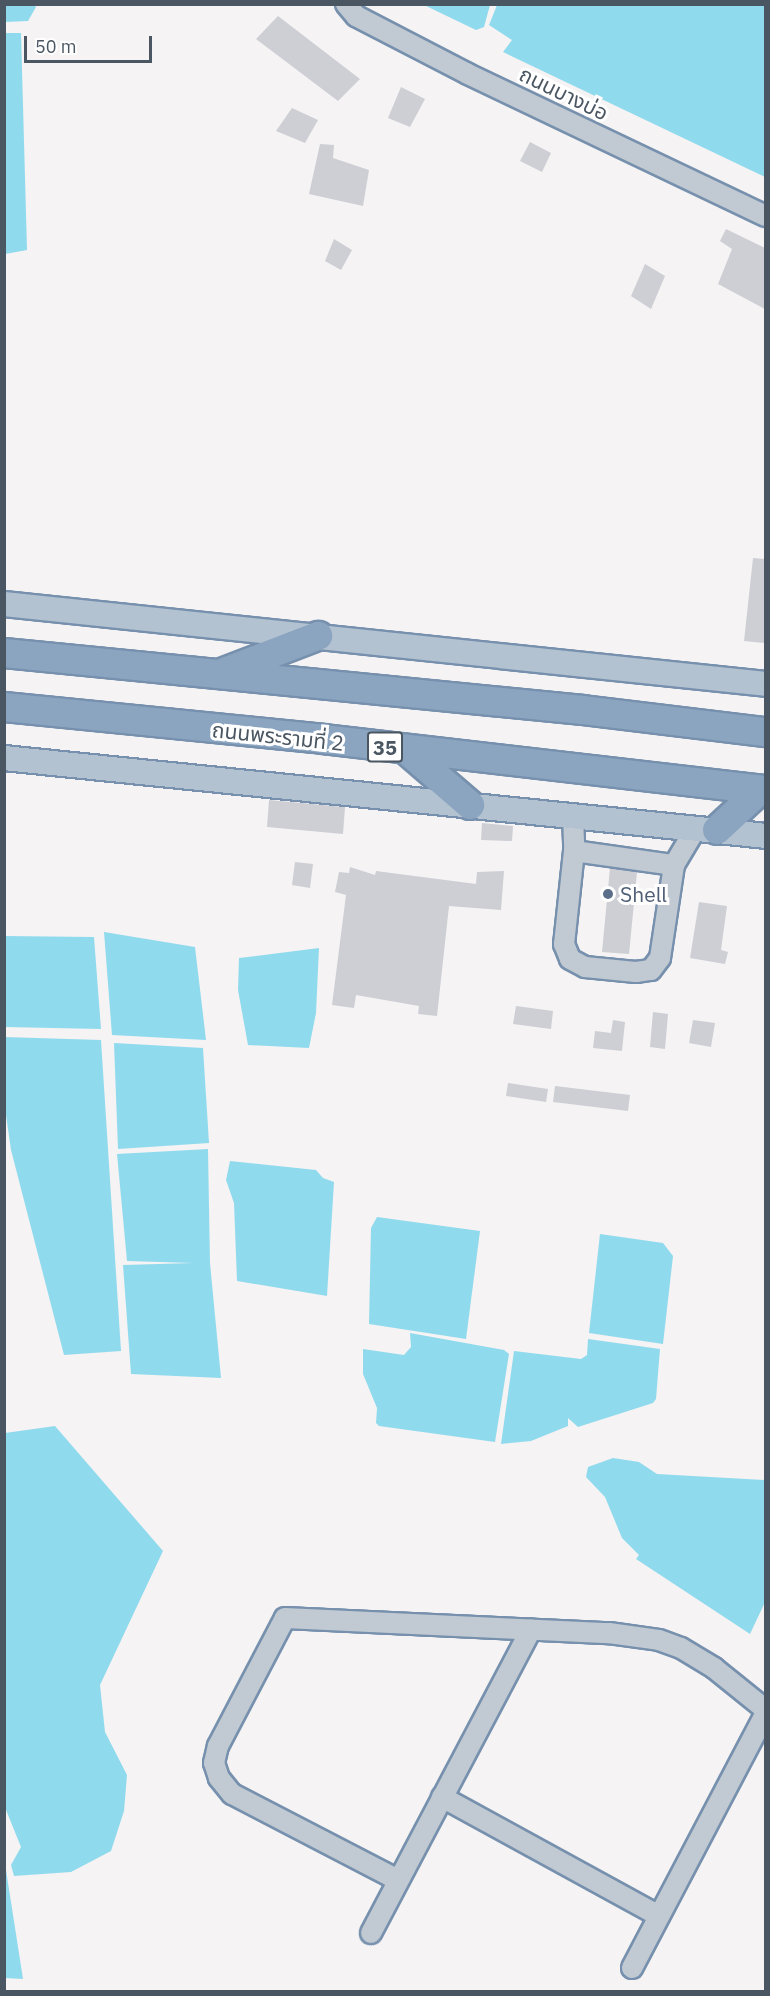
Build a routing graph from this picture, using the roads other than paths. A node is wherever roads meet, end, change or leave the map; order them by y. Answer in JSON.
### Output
{"nodes":[{"id":1,"x":346,"y":4,"type":"edge"},
{"id":2,"x":765,"y":216,"type":"edge"},
{"id":3,"x":4,"y":604,"type":"edge"},
{"id":4,"x":318,"y":636,"type":"junction"},
{"id":5,"x":4,"y":653,"type":"edge"},
{"id":6,"x":219,"y":674,"type":"junction"},
{"id":7,"x":765,"y":684,"type":"edge"},
{"id":8,"x":4,"y":707,"type":"edge"},
{"id":9,"x":765,"y":732,"type":"edge"},
{"id":10,"x":405,"y":749,"type":"junction"},
{"id":11,"x":4,"y":758,"type":"edge"},
{"id":12,"x":763,"y":790,"type":"edge"},
{"id":13,"x":470,"y":804,"type":"junction"},
{"id":14,"x":573,"y":814,"type":"junction"},
{"id":15,"x":707,"y":829,"type":"junction"},
{"id":16,"x":765,"y":836,"type":"edge"},
{"id":17,"x":574,"y":851,"type":"junction"},
{"id":18,"x":674,"y":865,"type":"junction"},
{"id":19,"x":531,"y":1630,"type":"junction"},
{"id":20,"x":765,"y":1711,"type":"edge"},
{"id":21,"x":442,"y":1797,"type":"junction"},
{"id":22,"x":398,"y":1880,"type":"junction"},
{"id":23,"x":659,"y":1916,"type":"junction"},
{"id":24,"x":371,"y":1933,"type":"dead end"},
{"id":25,"x":632,"y":1968,"type":"dead end"}],
"edges":[{"from":1,"to":2,"type":"street","name":"ถนนบางบ่อ"},
{"from":3,"to":4,"type":"main road"},
{"from":4,"to":6,"type":"highway"},
{"from":4,"to":7,"type":"main road"},
{"from":5,"to":6,"type":"highway"},
{"from":6,"to":9,"type":"highway"},
{"from":8,"to":10,"type":"highway","name":"ถนนพระรามที่ 2","number":"35"},
{"from":10,"to":12,"type":"highway","name":"ถนนพระรามที่ 2","number":"35"},
{"from":10,"to":13,"type":"highway"},
{"from":11,"to":13,"type":"main road","number":"35"},
{"from":12,"to":15,"type":"highway"},
{"from":13,"to":14,"type":"main road","number":"35"},
{"from":14,"to":15,"type":"main road","number":"35"},
{"from":14,"to":17,"type":"street"},
{"from":15,"to":16,"type":"main road","number":"35"},
{"from":15,"to":18,"type":"street"},
{"from":17,"to":18,"type":"street"},
{"from":17,"to":18,"type":"street"},
{"from":19,"to":20,"type":"street"},
{"from":19,"to":21,"type":"street"},
{"from":19,"to":22,"type":"street"},
{"from":20,"to":23,"type":"street"},
{"from":21,"to":22,"type":"street"},
{"from":21,"to":23,"type":"street"},
{"from":22,"to":24,"type":"street"},
{"from":23,"to":25,"type":"street"}]}
